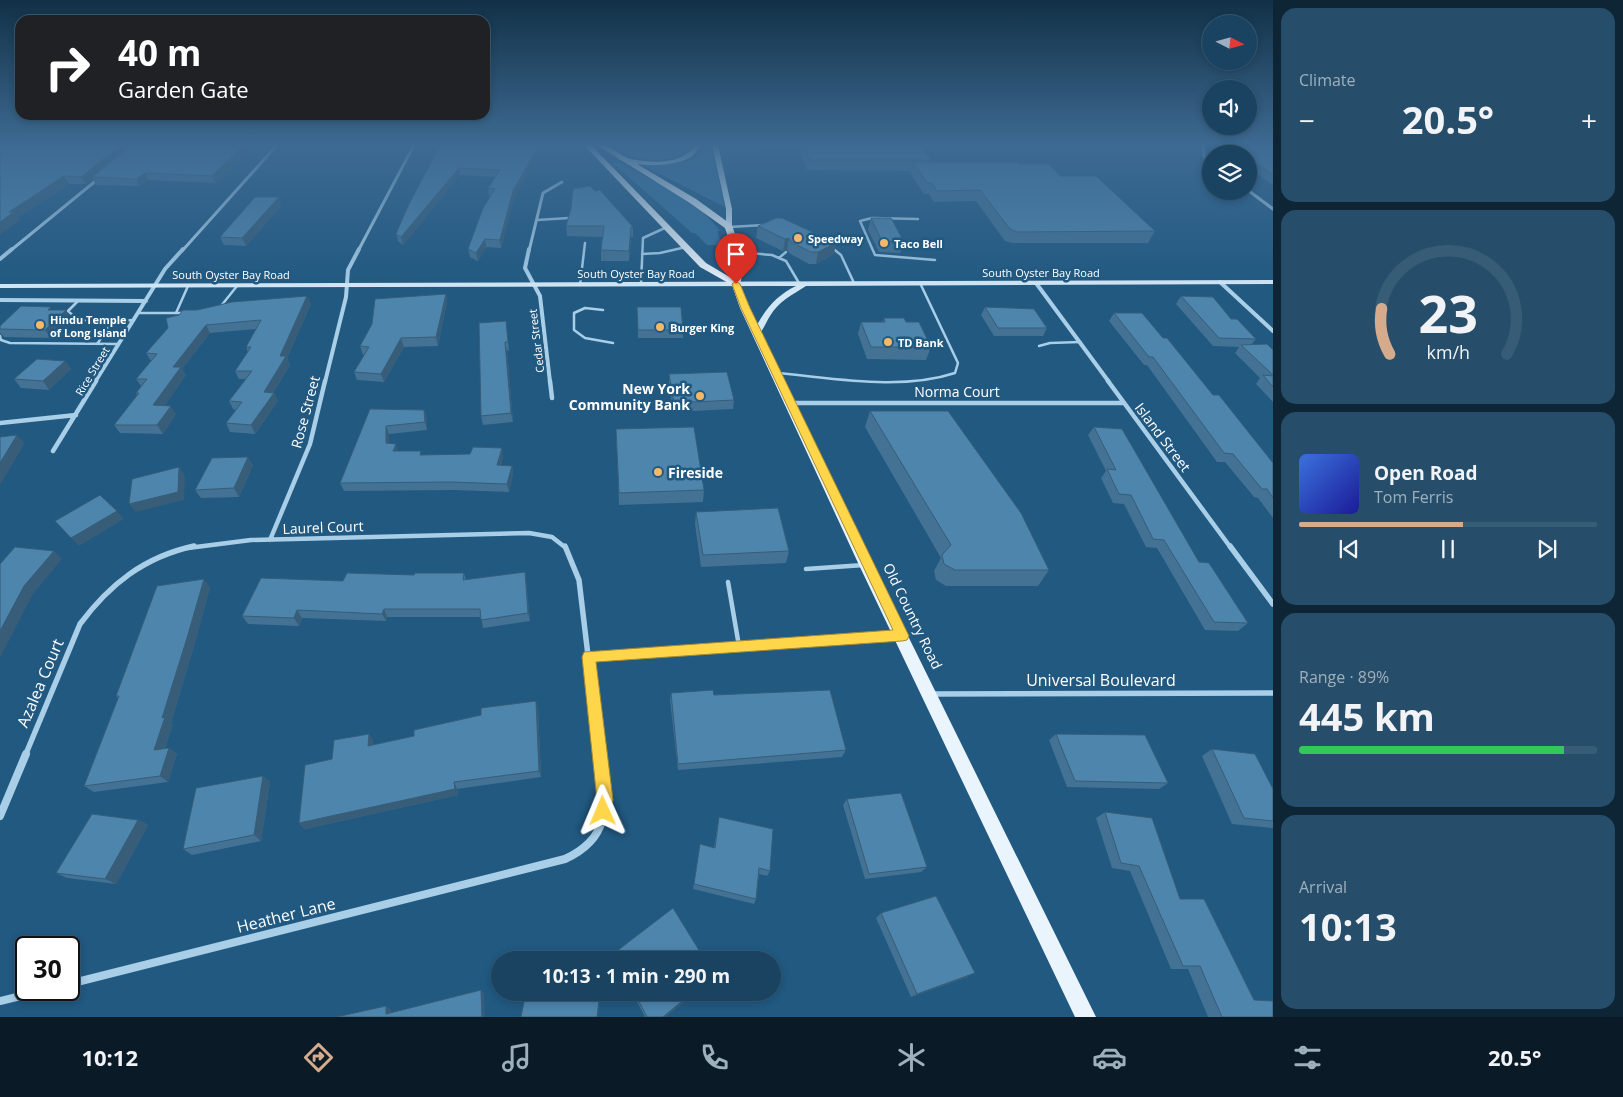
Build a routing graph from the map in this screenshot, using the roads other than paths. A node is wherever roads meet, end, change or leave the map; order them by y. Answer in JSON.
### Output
{"nodes":[{"id":1,"x":81,"y":192,"type":"edge"},
{"id":2,"x":234,"y":192,"type":"edge"},
{"id":3,"x":389,"y":192,"type":"edge"},
{"id":4,"x":544,"y":192,"type":"edge"},
{"id":5,"x":634,"y":192,"type":"edge"},
{"id":6,"x":678,"y":192,"type":"edge"},
{"id":7,"x":725,"y":192,"type":"edge"},
{"id":8,"x":1257,"y":197,"type":"edge"},
{"id":9,"x":1273,"y":209,"type":"edge"},
{"id":10,"x":569,"y":218,"type":"edge"},
{"id":11,"x":918,"y":219,"type":"dead end"},
{"id":12,"x":537,"y":220,"type":"junction"},
{"id":13,"x":667,"y":226,"type":"junction"},
{"id":14,"x":772,"y":226,"type":"edge"},
{"id":15,"x":729,"y":227,"type":"junction"},
{"id":16,"x":585,"y":243,"type":"edge"},
{"id":17,"x":830,"y":245,"type":"edge"},
{"id":18,"x":686,"y":247,"type":"junction"},
{"id":19,"x":737,"y":252,"type":"junction"},
{"id":20,"x":786,"y":252,"type":"edge"},
{"id":21,"x":642,"y":254,"type":"junction"},
{"id":22,"x":779,"y":258,"type":"junction"},
{"id":23,"x":0,"y":259,"type":"edge"},
{"id":24,"x":936,"y":260,"type":"dead end"},
{"id":25,"x":1220,"y":282,"type":"junction"},
{"id":26,"x":1273,"y":282,"type":"edge"},
{"id":27,"x":799,"y":283,"type":"junction"},
{"id":28,"x":809,"y":283,"type":"junction"},
{"id":29,"x":854,"y":283,"type":"junction"},
{"id":30,"x":920,"y":283,"type":"junction"},
{"id":31,"x":1036,"y":283,"type":"junction"},
{"id":32,"x":533,"y":284,"type":"junction"},
{"id":33,"x":641,"y":284,"type":"junction"},
{"id":34,"x":736,"y":284,"type":"junction"},
{"id":35,"x":347,"y":285,"type":"junction"},
{"id":36,"x":580,"y":285,"type":"junction"},
{"id":37,"x":0,"y":286,"type":"edge"},
{"id":38,"x":155,"y":286,"type":"junction"},
{"id":39,"x":188,"y":286,"type":"junction"},
{"id":40,"x":236,"y":286,"type":"junction"},
{"id":41,"x":0,"y":300,"type":"edge"},
{"id":42,"x":36,"y":300,"type":"junction"},
{"id":43,"x":78,"y":301,"type":"junction"},
{"id":44,"x":146,"y":301,"type":"junction"},
{"id":45,"x":31,"y":304,"type":"edge"},
{"id":46,"x":219,"y":309,"type":"edge"},
{"id":47,"x":603,"y":310,"type":"dead end"},
{"id":48,"x":68,"y":312,"type":"joint"},
{"id":49,"x":934,"y":312,"type":"joint"},
{"id":50,"x":138,"y":313,"type":"junction"},
{"id":51,"x":176,"y":313,"type":"junction"},
{"id":52,"x":192,"y":313,"type":"edge"},
{"id":53,"x":114,"y":320,"type":"junction"},
{"id":54,"x":134,"y":320,"type":"junction"},
{"id":55,"x":1273,"y":331,"type":"edge"},
{"id":56,"x":757,"y":333,"type":"junction"},
{"id":57,"x":0,"y":336,"type":"edge"},
{"id":58,"x":1080,"y":342,"type":"junction"},
{"id":59,"x":613,"y":343,"type":"dead end"},
{"id":60,"x":97,"y":344,"type":"junction"},
{"id":61,"x":119,"y":344,"type":"junction"},
{"id":62,"x":1039,"y":346,"type":"dead end"},
{"id":63,"x":777,"y":373,"type":"junction"},
{"id":64,"x":844,"y":378,"type":"joint"},
{"id":65,"x":552,"y":398,"type":"dead end"},
{"id":66,"x":791,"y":403,"type":"junction"},
{"id":67,"x":1124,"y":403,"type":"junction"},
{"id":68,"x":76,"y":415,"type":"junction"},
{"id":69,"x":0,"y":423,"type":"edge"},
{"id":70,"x":54,"y":451,"type":"dead end"},
{"id":71,"x":270,"y":540,"type":"junction"},
{"id":72,"x":866,"y":564,"type":"junction"},
{"id":73,"x":806,"y":569,"type":"dead end"},
{"id":74,"x":125,"y":575,"type":"joint"},
{"id":75,"x":728,"y":582,"type":"dead end"},
{"id":76,"x":1273,"y":604,"type":"edge"},
{"id":77,"x":902,"y":636,"type":"junction"},
{"id":78,"x":739,"y":646,"type":"junction"},
{"id":79,"x":589,"y":657,"type":"junction"},
{"id":80,"x":1273,"y":693,"type":"edge"},
{"id":81,"x":930,"y":694,"type":"junction"},
{"id":82,"x":0,"y":816,"type":"edge"},
{"id":83,"x":80,"y":981,"type":"edge"},
{"id":84,"x":15,"y":997,"type":"edge"},
{"id":85,"x":0,"y":1001,"type":"edge"},
{"id":86,"x":1086,"y":1017,"type":"edge"}],
"edges":[{"from":1,"to":23,"type":"street"},
{"from":2,"to":38,"type":"street","name":"Rice Street"},
{"from":3,"to":35,"type":"street","name":"Rose Street"},
{"from":4,"to":12,"type":"street","name":"Cedar Street"},
{"from":5,"to":13,"type":"main road"},
{"from":6,"to":15,"type":"main road"},
{"from":7,"to":15,"type":"main road"},
{"from":8,"to":9,"type":"street"},
{"from":10,"to":12,"type":"lane"},
{"from":11,"to":24,"type":"lane"},
{"from":12,"to":32,"type":"street","name":"Cedar Street"},
{"from":13,"to":18,"type":"main road"},
{"from":13,"to":21,"type":"lane"},
{"from":14,"to":15,"type":"lane"},
{"from":15,"to":19,"type":"main road"},
{"from":16,"to":36,"type":"lane"},
{"from":17,"to":29,"type":"lane"},
{"from":18,"to":21,"type":"lane"},
{"from":18,"to":34,"type":"main road"},
{"from":19,"to":22,"type":"lane"},
{"from":19,"to":34,"type":"main road"},
{"from":20,"to":22,"type":"lane"},
{"from":21,"to":33,"type":"lane"},
{"from":22,"to":27,"type":"lane"},
{"from":25,"to":26,"type":"main road","name":"South Oyster Bay Road"},
{"from":25,"to":31,"type":"main road","name":"South Oyster Bay Road"},
{"from":25,"to":55,"type":"street"},
{"from":27,"to":28,"type":"main road","name":"South Oyster Bay Road"},
{"from":27,"to":34,"type":"main road","name":"South Oyster Bay Road"},
{"from":28,"to":29,"type":"main road","name":"South Oyster Bay Road"},
{"from":28,"to":56,"type":"main road"},
{"from":29,"to":30,"type":"main road","name":"South Oyster Bay Road"},
{"from":30,"to":31,"type":"main road","name":"South Oyster Bay Road"},
{"from":30,"to":49,"type":"lane"},
{"from":31,"to":58,"type":"street","name":"Island Street"},
{"from":32,"to":35,"type":"main road","name":"South Oyster Bay Road"},
{"from":32,"to":36,"type":"main road","name":"South Oyster Bay Road"},
{"from":32,"to":65,"type":"street","name":"Cedar Street"},
{"from":33,"to":34,"type":"main road","name":"South Oyster Bay Road"},
{"from":33,"to":36,"type":"main road","name":"South Oyster Bay Road"},
{"from":34,"to":56,"type":"main road","name":"Old Country Road"},
{"from":35,"to":40,"type":"main road","name":"South Oyster Bay Road"},
{"from":35,"to":71,"type":"street","name":"Rose Street"},
{"from":37,"to":38,"type":"main road","name":"South Oyster Bay Road"},
{"from":38,"to":39,"type":"main road","name":"South Oyster Bay Road"},
{"from":38,"to":44,"type":"street","name":"Rice Street"},
{"from":39,"to":40,"type":"main road","name":"South Oyster Bay Road"},
{"from":39,"to":51,"type":"lane"},
{"from":40,"to":46,"type":"lane"},
{"from":41,"to":42,"type":"street"},
{"from":42,"to":43,"type":"street"},
{"from":42,"to":45,"type":"lane"},
{"from":43,"to":44,"type":"street"},
{"from":43,"to":48,"type":"lane"},
{"from":44,"to":50,"type":"street","name":"Rice Street"},
{"from":47,"to":59,"type":"lane"},
{"from":48,"to":53,"type":"lane"},
{"from":49,"to":64,"type":"lane"},
{"from":50,"to":51,"type":"lane"},
{"from":50,"to":54,"type":"street","name":"Rice Street"},
{"from":51,"to":52,"type":"lane"},
{"from":53,"to":54,"type":"lane"},
{"from":53,"to":60,"type":"lane"},
{"from":54,"to":61,"type":"street","name":"Rice Street"},
{"from":56,"to":63,"type":"main road","name":"Old Country Road"},
{"from":57,"to":60,"type":"lane"},
{"from":58,"to":62,"type":"lane"},
{"from":58,"to":67,"type":"street","name":"Island Street"},
{"from":60,"to":61,"type":"lane"},
{"from":61,"to":68,"type":"street","name":"Rice Street"},
{"from":63,"to":64,"type":"lane"},
{"from":63,"to":66,"type":"main road","name":"Old Country Road"},
{"from":66,"to":67,"type":"street","name":"Norma Court"},
{"from":66,"to":72,"type":"main road","name":"Old Country Road"},
{"from":67,"to":76,"type":"street","name":"Island Street"},
{"from":68,"to":69,"type":"street"},
{"from":68,"to":70,"type":"street","name":"Rice Street"},
{"from":71,"to":74,"type":"street","name":"Laurel Court"},
{"from":71,"to":79,"type":"street","name":"Laurel Court"},
{"from":72,"to":73,"type":"lane"},
{"from":72,"to":77,"type":"main road","name":"Old Country Road"},
{"from":74,"to":82,"type":"street","name":"Azalea Court"},
{"from":75,"to":78,"type":"lane"},
{"from":77,"to":78,"type":"street"},
{"from":77,"to":81,"type":"main road","name":"Old Country Road"},
{"from":78,"to":79,"type":"street"},
{"from":79,"to":83,"type":"street","name":"Heather Lane"},
{"from":80,"to":81,"type":"street","name":"Universal Boulevard"},
{"from":81,"to":86,"type":"main road","name":"Old Country Road"},
{"from":84,"to":85,"type":"street"}]}
